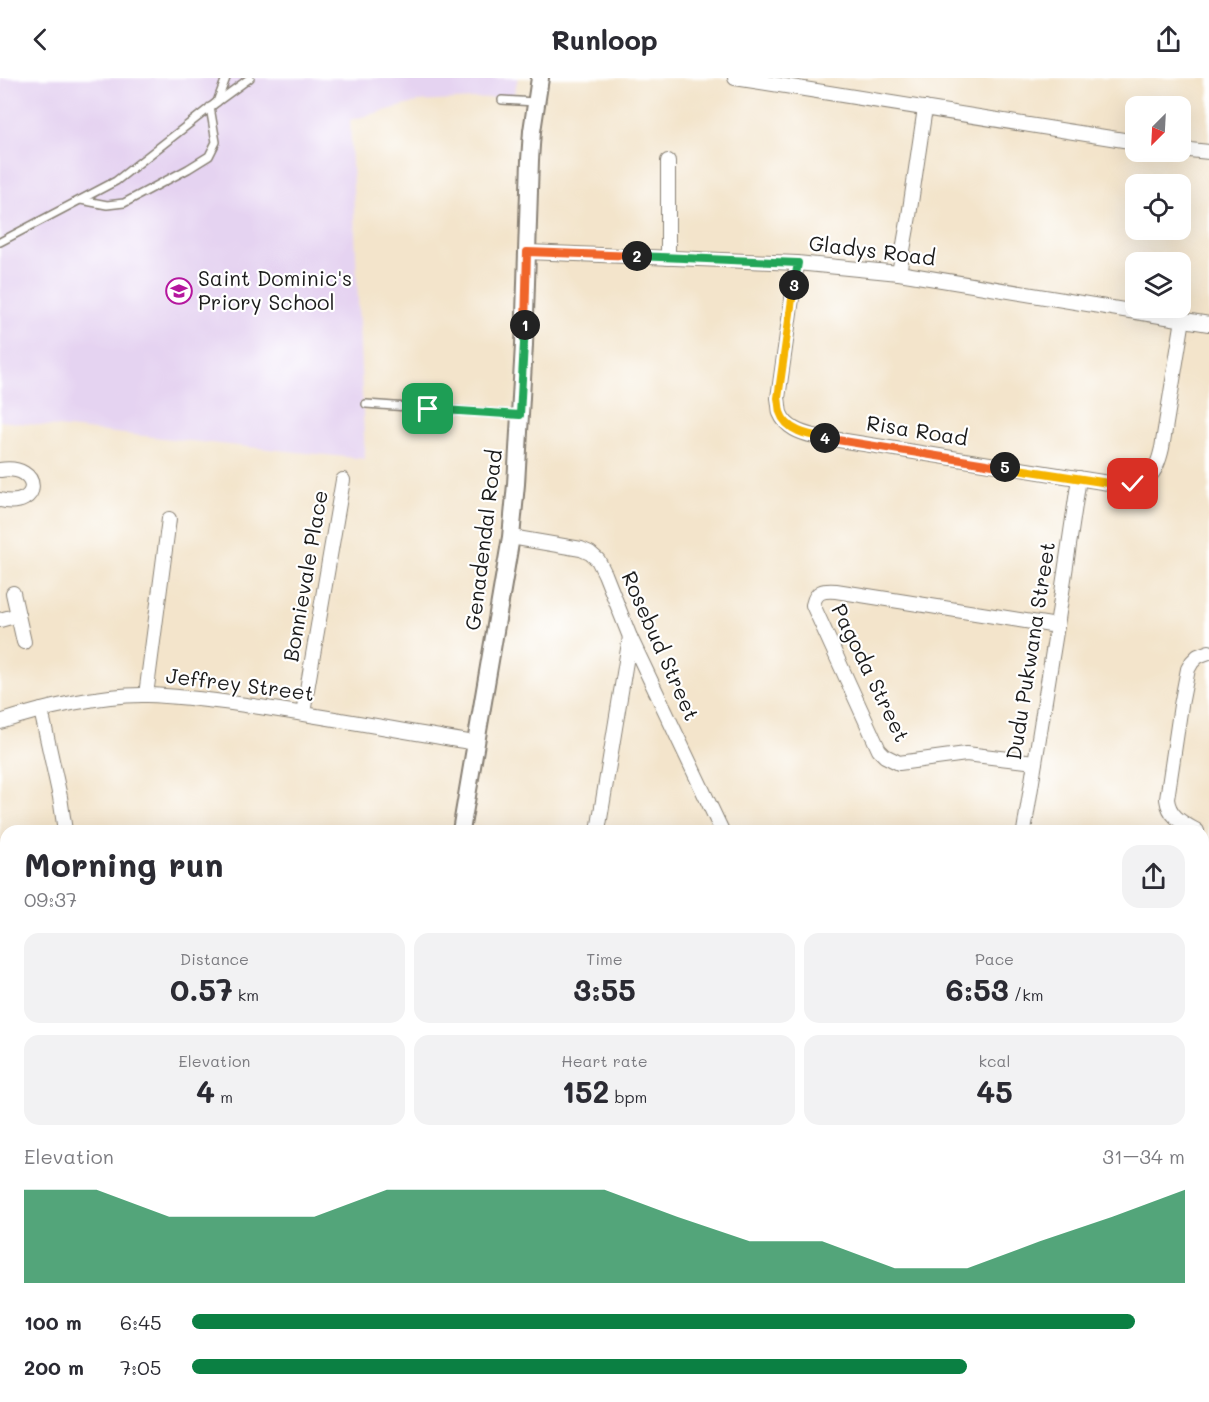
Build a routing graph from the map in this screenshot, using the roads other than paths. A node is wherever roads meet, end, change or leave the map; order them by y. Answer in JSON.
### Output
{"nodes":[{"id":1,"x":226,"y":78,"type":"edge"},
{"id":2,"x":250,"y":78,"type":"edge"},
{"id":3,"x":540,"y":78,"type":"edge"},
{"id":4,"x":735,"y":78,"type":"edge"},
{"id":5,"x":502,"y":100,"type":"dead end"},
{"id":6,"x":217,"y":102,"type":"junction"},
{"id":7,"x":536,"y":102,"type":"junction"},
{"id":8,"x":210,"y":107,"type":"junction"},
{"id":9,"x":925,"y":108,"type":"junction"},
{"id":10,"x":1125,"y":140,"type":"edge"},
{"id":11,"x":1191,"y":150,"type":"edge"},
{"id":12,"x":1209,"y":152,"type":"edge"},
{"id":13,"x":668,"y":161,"type":"dead end"},
{"id":14,"x":81,"y":200,"type":"junction"},
{"id":15,"x":0,"y":242,"type":"edge"},
{"id":16,"x":527,"y":252,"type":"junction"},
{"id":17,"x":668,"y":258,"type":"junction"},
{"id":18,"x":798,"y":263,"type":"junction"},
{"id":19,"x":899,"y":273,"type":"junction"},
{"id":20,"x":1183,"y":319,"type":"junction"},
{"id":21,"x":1209,"y":324,"type":"edge"},
{"id":22,"x":366,"y":404,"type":"dead end"},
{"id":23,"x":520,"y":415,"type":"junction"},
{"id":24,"x":0,"y":470,"type":"edge"},
{"id":25,"x":1079,"y":478,"type":"junction"},
{"id":26,"x":343,"y":480,"type":"dead end"},
{"id":27,"x":0,"y":500,"type":"edge"},
{"id":28,"x":169,"y":519,"type":"dead end"},
{"id":29,"x":511,"y":537,"type":"junction"},
{"id":30,"x":13,"y":593,"type":"dead end"},
{"id":31,"x":18,"y":615,"type":"junction"},
{"id":32,"x":0,"y":620,"type":"edge"},
{"id":33,"x":1057,"y":626,"type":"junction"},
{"id":34,"x":630,"y":637,"type":"junction"},
{"id":35,"x":24,"y":642,"type":"dead end"},
{"id":36,"x":1209,"y":652,"type":"edge"},
{"id":37,"x":146,"y":695,"type":"junction"},
{"id":38,"x":41,"y":710,"type":"junction"},
{"id":39,"x":303,"y":713,"type":"junction"},
{"id":40,"x":0,"y":722,"type":"edge"},
{"id":41,"x":476,"y":743,"type":"junction"},
{"id":42,"x":1035,"y":762,"type":"junction"},
{"id":43,"x":64,"y":825,"type":"edge"},
{"id":44,"x":462,"y":825,"type":"edge"},
{"id":45,"x":599,"y":825,"type":"edge"},
{"id":46,"x":719,"y":825,"type":"edge"},
{"id":47,"x":1025,"y":825,"type":"edge"},
{"id":48,"x":1188,"y":825,"type":"edge"}],
"edges":[{"from":1,"to":6,"type":"lane"},
{"from":2,"to":6,"type":"lane"},
{"from":3,"to":7,"type":"street","name":"Genadendal Road"},
{"from":4,"to":9,"type":"street"},
{"from":5,"to":7,"type":"lane"},
{"from":6,"to":8,"type":"lane"},
{"from":7,"to":16,"type":"street","name":"Genadendal Road"},
{"from":8,"to":14,"type":"lane"},
{"from":8,"to":14,"type":"lane"},
{"from":9,"to":10,"type":"street"},
{"from":9,"to":19,"type":"street"},
{"from":11,"to":12,"type":"street"},
{"from":13,"to":17,"type":"street"},
{"from":14,"to":15,"type":"lane"},
{"from":16,"to":17,"type":"street","name":"Gladys Road"},
{"from":16,"to":23,"type":"street","name":"Genadendal Road"},
{"from":17,"to":18,"type":"street","name":"Gladys Road"},
{"from":18,"to":19,"type":"street","name":"Gladys Road"},
{"from":18,"to":25,"type":"street","name":"Risa Road"},
{"from":19,"to":20,"type":"street","name":"Gladys Road"},
{"from":20,"to":21,"type":"street","name":"Gladys Road"},
{"from":20,"to":25,"type":"street","name":"Risa Road"},
{"from":22,"to":23,"type":"lane"},
{"from":23,"to":29,"type":"street","name":"Genadendal Road"},
{"from":24,"to":27,"type":"street"},
{"from":25,"to":33,"type":"street","name":"Dudu Pukwana Street"},
{"from":26,"to":39,"type":"street","name":"Bonnievale Place"},
{"from":28,"to":37,"type":"street"},
{"from":29,"to":34,"type":"street","name":"Rosebud Street"},
{"from":29,"to":41,"type":"street","name":"Genadendal Road"},
{"from":30,"to":31,"type":"street"},
{"from":31,"to":32,"type":"street"},
{"from":31,"to":35,"type":"street"},
{"from":33,"to":42,"type":"street","name":"Dudu Pukwana Street"},
{"from":33,"to":42,"type":"street","name":"Pagoda Street"},
{"from":34,"to":45,"type":"street"},
{"from":34,"to":46,"type":"street","name":"Rosebud Street"},
{"from":36,"to":48,"type":"street"},
{"from":37,"to":38,"type":"street","name":"Jeffrey Street"},
{"from":37,"to":39,"type":"street","name":"Jeffrey Street"},
{"from":38,"to":40,"type":"street","name":"Jeffrey Street"},
{"from":38,"to":43,"type":"street"},
{"from":39,"to":41,"type":"street","name":"Jeffrey Street"},
{"from":41,"to":44,"type":"street","name":"Genadendal Road"},
{"from":42,"to":47,"type":"street","name":"Dudu Pukwana Street"}]}
